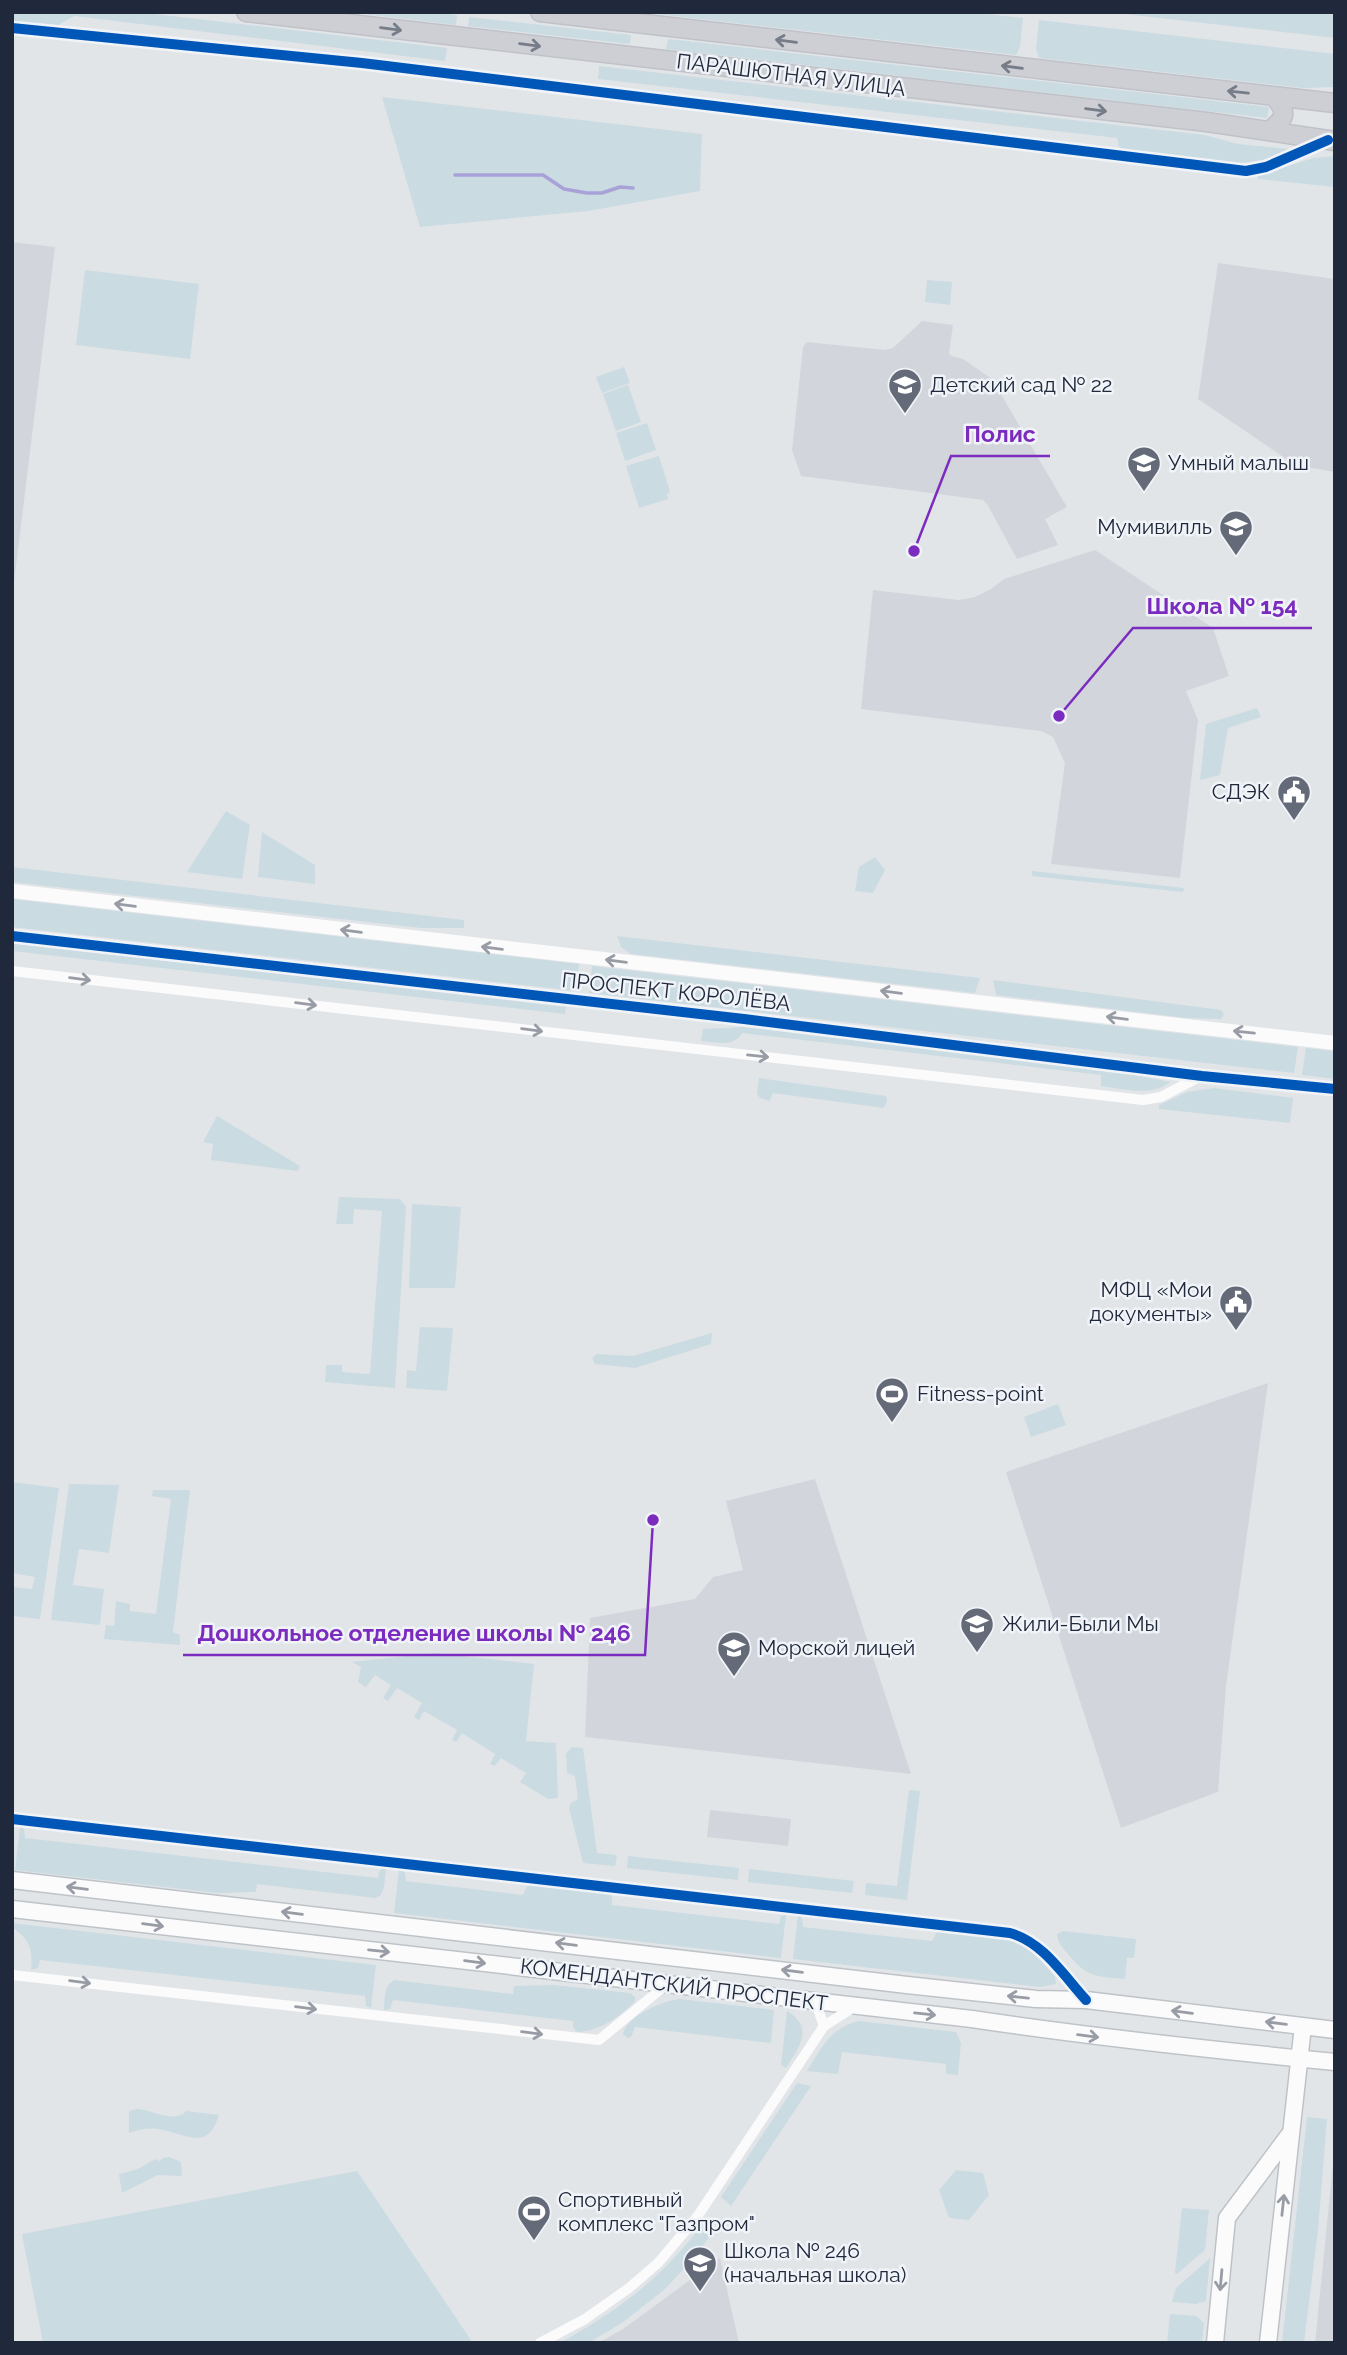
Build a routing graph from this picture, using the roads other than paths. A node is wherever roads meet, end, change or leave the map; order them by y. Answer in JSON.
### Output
{"nodes":[{"id":1,"x":246,"y":12,"type":"edge"},
{"id":2,"x":540,"y":12,"type":"edge"},
{"id":3,"x":323,"y":17,"type":"edge"},
{"id":4,"x":659,"y":26,"type":"junction"},
{"id":5,"x":12,"y":27,"type":"edge"},
{"id":6,"x":657,"y":60,"type":"junction"},
{"id":7,"x":1274,"y":96,"type":"junction"},
{"id":8,"x":1335,"y":103,"type":"edge"},
{"id":9,"x":1269,"y":131,"type":"junction"},
{"id":10,"x":1332,"y":140,"type":"edge"},
{"id":11,"x":12,"y":891,"type":"edge"},
{"id":12,"x":12,"y":936,"type":"edge"},
{"id":13,"x":12,"y":971,"type":"edge"},
{"id":14,"x":1335,"y":1043,"type":"edge"},
{"id":15,"x":1202,"y":1076,"type":"junction"},
{"id":16,"x":1335,"y":1089,"type":"edge"},
{"id":17,"x":12,"y":1819,"type":"edge"},
{"id":18,"x":12,"y":1880,"type":"edge"},
{"id":19,"x":12,"y":1909,"type":"edge"},
{"id":20,"x":12,"y":1975,"type":"edge"},
{"id":21,"x":667,"y":1984,"type":"junction"},
{"id":22,"x":1086,"y":2000,"type":"junction"},
{"id":23,"x":815,"y":2001,"type":"junction"},
{"id":24,"x":857,"y":2005,"type":"junction"},
{"id":25,"x":824,"y":2026,"type":"junction"},
{"id":26,"x":1303,"y":2026,"type":"junction"},
{"id":27,"x":1335,"y":2030,"type":"edge"},
{"id":28,"x":1299,"y":2059,"type":"junction"},
{"id":29,"x":1335,"y":2062,"type":"edge"},
{"id":30,"x":1291,"y":2133,"type":"junction"},
{"id":31,"x":540,"y":2343,"type":"edge"},
{"id":32,"x":1215,"y":2343,"type":"edge"},
{"id":33,"x":1268,"y":2343,"type":"edge"}],
"edges":[{"from":1,"to":3,"type":"main road","name":"ПАРАШЮТНАЯ УЛИЦА"},
{"from":2,"to":4,"type":"main road","name":"ПАРАШЮТНАЯ УЛИЦА"},
{"from":3,"to":6,"type":"main road","name":"ПАРАШЮТНАЯ УЛИЦА","one_way":true},
{"from":4,"to":6,"type":"main road"},
{"from":7,"to":4,"type":"main road","name":"ПАРАШЮТНАЯ УЛИЦА","one_way":true},
{"from":5,"to":10,"type":"street"},
{"from":6,"to":9,"type":"main road","name":"ПАРАШЮТНАЯ УЛИЦА","one_way":true},
{"from":7,"to":8,"type":"main road","name":"ПАРАШЮТНАЯ УЛИЦА"},
{"from":7,"to":9,"type":"main road"},
{"from":9,"to":10,"type":"main road","name":"ПАРАШЮТНАЯ УЛИЦА"},
{"from":14,"to":11,"type":"street","name":"ПРОСПЕКТ КОРОЛЁВА","one_way":true},
{"from":12,"to":15,"type":"street","name":"ПРОСПЕКТ КОРОЛЁВА"},
{"from":13,"to":15,"type":"street","one_way":true},
{"from":15,"to":16,"type":"street","name":"ПРОСПЕКТ КОРОЛЁВА"},
{"from":17,"to":22,"type":"street"},
{"from":22,"to":18,"type":"main road","name":"КОМЕНДАНТСКИЙ ПРОСПЕКТ","one_way":true},
{"from":19,"to":21,"type":"main road","name":"КОМЕНДАНТСКИЙ ПРОСПЕКТ","one_way":true},
{"from":20,"to":21,"type":"street","one_way":true},
{"from":21,"to":23,"type":"main road","name":"КОМЕНДАНТСКИЙ ПРОСПЕКТ"},
{"from":26,"to":22,"type":"main road","name":"КОМЕНДАНТСКИЙ ПРОСПЕКТ","one_way":true},
{"from":23,"to":24,"type":"main road","name":"КОМЕНДАНТСКИЙ ПРОСПЕКТ"},
{"from":23,"to":25,"type":"street"},
{"from":24,"to":25,"type":"street"},
{"from":24,"to":28,"type":"main road","name":"КОМЕНДАНТСКИЙ ПРОСПЕКТ","one_way":true},
{"from":25,"to":31,"type":"street"},
{"from":26,"to":27,"type":"main road","name":"КОМЕНДАНТСКИЙ ПРОСПЕКТ"},
{"from":26,"to":28,"type":"main road"},
{"from":28,"to":29,"type":"main road","name":"КОМЕНДАНТСКИЙ ПРОСПЕКТ"},
{"from":28,"to":30,"type":"main road"},
{"from":30,"to":32,"type":"main road","one_way":true},
{"from":33,"to":30,"type":"main road","one_way":true}]}
